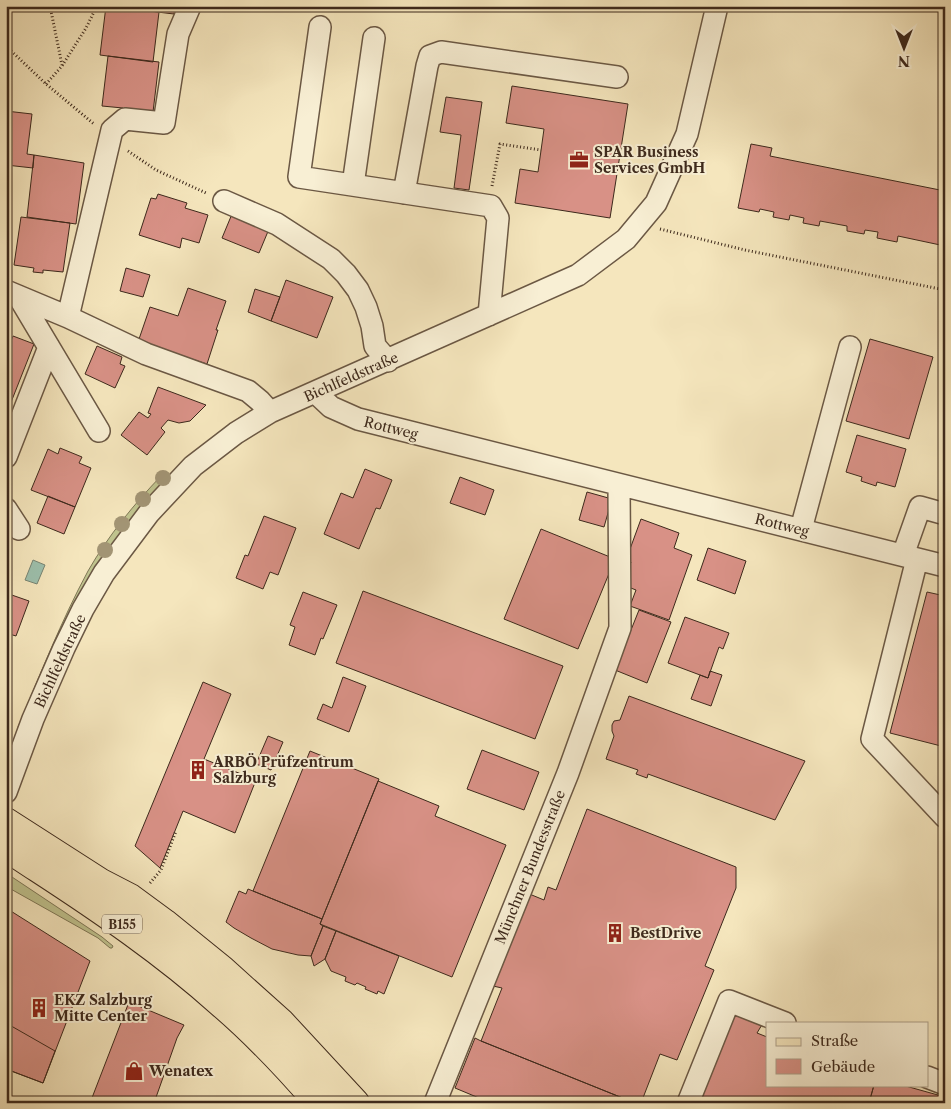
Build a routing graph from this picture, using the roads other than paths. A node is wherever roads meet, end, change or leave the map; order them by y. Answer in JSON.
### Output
{"nodes":[{"id":1,"x":190,"y":6,"type":"edge"},
{"id":2,"x":717,"y":6,"type":"edge"},
{"id":3,"x":320,"y":27,"type":"dead end"},
{"id":4,"x":374,"y":38,"type":"dead end"},
{"id":5,"x":618,"y":78,"type":"dead end"},
{"id":6,"x":352,"y":185,"type":"junction"},
{"id":7,"x":404,"y":193,"type":"junction"},
{"id":8,"x":224,"y":201,"type":"road end"},
{"id":9,"x":13,"y":294,"type":"edge"},
{"id":10,"x":489,"y":315,"type":"junction"},
{"id":11,"x":68,"y":317,"type":"junction"},
{"id":12,"x":49,"y":347,"type":"junction"},
{"id":13,"x":850,"y":347,"type":"dead end"},
{"id":14,"x":388,"y":360,"type":"junction"},
{"id":15,"x":315,"y":392,"type":"junction"},
{"id":16,"x":270,"y":412,"type":"junction"},
{"id":17,"x":99,"y":431,"type":"dead end"},
{"id":18,"x":6,"y":457,"type":"edge"},
{"id":19,"x":619,"y":486,"type":"junction"},
{"id":20,"x":6,"y":509,"type":"edge"},
{"id":21,"x":945,"y":514,"type":"edge"},
{"id":22,"x":19,"y":530,"type":"dead end"},
{"id":23,"x":801,"y":530,"type":"junction"},
{"id":24,"x":910,"y":557,"type":"junction"},
{"id":25,"x":945,"y":566,"type":"edge"},
{"id":26,"x":6,"y":792,"type":"edge"},
{"id":27,"x":945,"y":816,"type":"edge"},
{"id":28,"x":6,"y":822,"type":"edge"},
{"id":29,"x":6,"y":847,"type":"edge"},
{"id":30,"x":782,"y":1022,"type":"edge"},
{"id":31,"x":928,"y":1077,"type":"edge"},
{"id":32,"x":945,"y":1084,"type":"edge"},
{"id":33,"x":319,"y":1103,"type":"edge"},
{"id":34,"x":356,"y":1103,"type":"edge"},
{"id":35,"x":435,"y":1103,"type":"edge"},
{"id":36,"x":688,"y":1103,"type":"edge"}],
"edges":[{"from":1,"to":11,"type":"street"},
{"from":2,"to":10,"type":"street","name":"Bichlfeldstraße"},
{"from":3,"to":6,"type":"street"},
{"from":4,"to":6,"type":"street"},
{"from":5,"to":7,"type":"street"},
{"from":6,"to":7,"type":"street"},
{"from":7,"to":10,"type":"street"},
{"from":8,"to":14,"type":"street"},
{"from":9,"to":11,"type":"street"},
{"from":9,"to":12,"type":"street"},
{"from":10,"to":14,"type":"street","name":"Bichlfeldstraße"},
{"from":11,"to":16,"type":"street"},
{"from":12,"to":17,"type":"street"},
{"from":12,"to":18,"type":"street"},
{"from":13,"to":23,"type":"street"},
{"from":14,"to":15,"type":"street","name":"Bichlfeldstraße"},
{"from":15,"to":16,"type":"street","name":"Bichlfeldstraße"},
{"from":15,"to":19,"type":"street","name":"Rottweg"},
{"from":16,"to":26,"type":"street","name":"Bichlfeldstraße"},
{"from":19,"to":23,"type":"street","name":"Rottweg"},
{"from":19,"to":35,"type":"street","name":"Münchner Bundesstraße"},
{"from":20,"to":22,"type":"street"},
{"from":21,"to":24,"type":"street"},
{"from":23,"to":24,"type":"street","name":"Rottweg"},
{"from":24,"to":25,"type":"street","name":"Rottweg"},
{"from":24,"to":27,"type":"street"},
{"from":28,"to":34,"type":"main road","number":"B155"},
{"from":29,"to":33,"type":"main road","number":"B155"},
{"from":30,"to":36,"type":"street"},
{"from":31,"to":32,"type":"street"}]}
